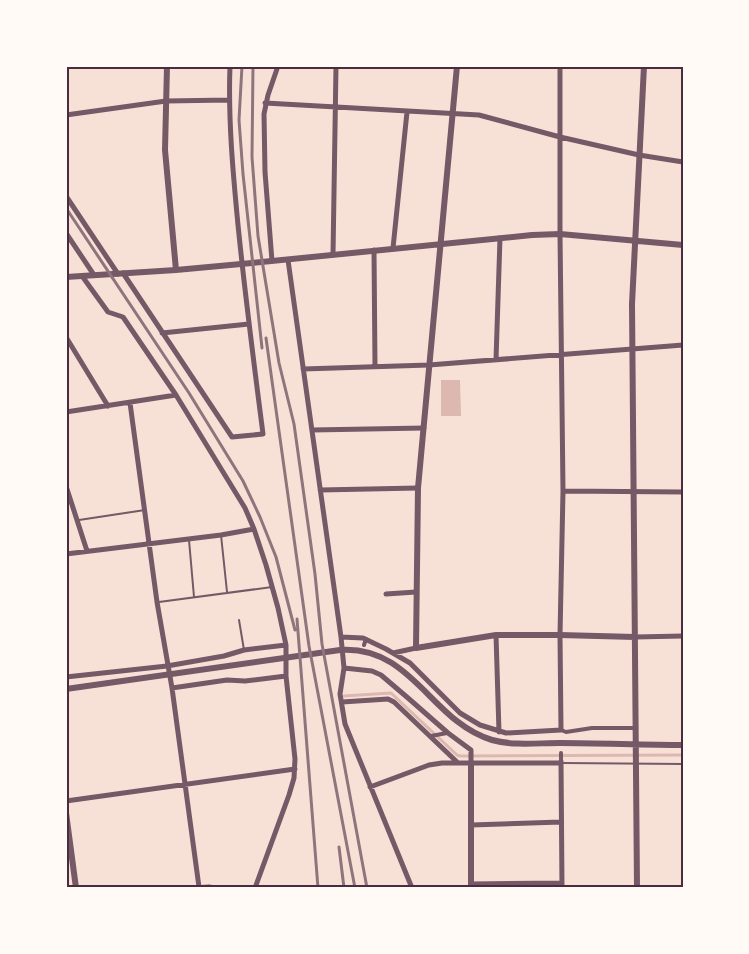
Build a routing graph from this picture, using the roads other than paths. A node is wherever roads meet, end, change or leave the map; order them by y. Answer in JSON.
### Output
{"nodes":[{"id":1,"x":167,"y":66,"type":"edge"},
{"id":2,"x":230,"y":66,"type":"edge"},
{"id":3,"x":278,"y":66,"type":"edge"},
{"id":4,"x":336,"y":66,"type":"edge"},
{"id":5,"x":457,"y":66,"type":"edge"},
{"id":6,"x":560,"y":66,"type":"edge"},
{"id":7,"x":644,"y":66,"type":"edge"},
{"id":8,"x":229,"y":100,"type":"junction"},
{"id":9,"x":166,"y":101,"type":"junction"},
{"id":10,"x":265,"y":103,"type":"junction"},
{"id":11,"x":335,"y":107,"type":"junction"},
{"id":12,"x":407,"y":112,"type":"junction"},
{"id":13,"x":453,"y":114,"type":"junction"},
{"id":14,"x":66,"y":116,"type":"edge"},
{"id":15,"x":560,"y":137,"type":"junction"},
{"id":16,"x":639,"y":155,"type":"junction"},
{"id":17,"x":683,"y":162,"type":"edge"},
{"id":18,"x":66,"y":196,"type":"edge"},
{"id":19,"x":66,"y":233,"type":"edge"},
{"id":20,"x":560,"y":234,"type":"junction"},
{"id":21,"x":500,"y":238,"type":"junction"},
{"id":22,"x":635,"y":242,"type":"junction"},
{"id":23,"x":441,"y":243,"type":"junction"},
{"id":24,"x":683,"y":245,"type":"edge"},
{"id":25,"x":393,"y":248,"type":"junction"},
{"id":26,"x":374,"y":250,"type":"junction"},
{"id":27,"x":333,"y":255,"type":"junction"},
{"id":28,"x":288,"y":260,"type":"junction"},
{"id":29,"x":272,"y":261,"type":"junction"},
{"id":30,"x":242,"y":264,"type":"junction"},
{"id":31,"x":176,"y":270,"type":"junction"},
{"id":32,"x":120,"y":273,"type":"junction"},
{"id":33,"x":94,"y":275,"type":"junction"},
{"id":34,"x":82,"y":276,"type":"junction"},
{"id":35,"x":66,"y":277,"type":"edge"},
{"id":36,"x":249,"y":324,"type":"junction"},
{"id":37,"x":162,"y":333,"type":"junction"},
{"id":38,"x":66,"y":337,"type":"edge"},
{"id":39,"x":683,"y":345,"type":"edge"},
{"id":40,"x":633,"y":348,"type":"junction"},
{"id":41,"x":561,"y":355,"type":"junction"},
{"id":42,"x":496,"y":360,"type":"junction"},
{"id":43,"x":429,"y":365,"type":"junction"},
{"id":44,"x":375,"y":366,"type":"junction"},
{"id":45,"x":303,"y":369,"type":"junction"},
{"id":46,"x":176,"y":395,"type":"junction"},
{"id":47,"x":130,"y":403,"type":"junction"},
{"id":48,"x":108,"y":406,"type":"junction"},
{"id":49,"x":66,"y":412,"type":"edge"},
{"id":50,"x":424,"y":428,"type":"junction"},
{"id":51,"x":312,"y":430,"type":"junction"},
{"id":52,"x":66,"y":486,"type":"edge"},
{"id":53,"x":418,"y":488,"type":"junction"},
{"id":54,"x":320,"y":490,"type":"junction"},
{"id":55,"x":563,"y":491,"type":"junction"},
{"id":56,"x":634,"y":491,"type":"junction"},
{"id":57,"x":683,"y":492,"type":"edge"},
{"id":58,"x":145,"y":510,"type":"junction"},
{"id":59,"x":78,"y":520,"type":"junction"},
{"id":60,"x":254,"y":529,"type":"junction"},
{"id":61,"x":221,"y":535,"type":"junction"},
{"id":62,"x":189,"y":538,"type":"junction"},
{"id":63,"x":149,"y":544,"type":"junction"},
{"id":64,"x":87,"y":551,"type":"junction"},
{"id":65,"x":66,"y":554,"type":"edge"},
{"id":66,"x":272,"y":587,"type":"junction"},
{"id":67,"x":416,"y":592,"type":"junction"},
{"id":68,"x":228,"y":593,"type":"junction"},
{"id":69,"x":386,"y":594,"type":"dead end"},
{"id":70,"x":194,"y":597,"type":"junction"},
{"id":71,"x":157,"y":602,"type":"junction"},
{"id":72,"x":239,"y":620,"type":"dead end"},
{"id":73,"x":496,"y":635,"type":"junction"},
{"id":74,"x":560,"y":635,"type":"junction"},
{"id":75,"x":683,"y":636,"type":"edge"},
{"id":76,"x":341,"y":637,"type":"junction"},
{"id":77,"x":635,"y":637,"type":"junction"},
{"id":78,"x":286,"y":645,"type":"junction"},
{"id":79,"x":416,"y":648,"type":"junction"},
{"id":80,"x":393,"y":652,"type":"junction"},
{"id":81,"x":240,"y":653,"type":"junction"},
{"id":82,"x":167,"y":666,"type":"junction"},
{"id":83,"x":344,"y":668,"type":"junction"},
{"id":84,"x":286,"y":675,"type":"junction"},
{"id":85,"x":66,"y":677,"type":"edge"},
{"id":86,"x":172,"y":688,"type":"junction"},
{"id":87,"x":66,"y":689,"type":"edge"},
{"id":88,"x":408,"y":698,"type":"junction"},
{"id":89,"x":342,"y":702,"type":"junction"},
{"id":90,"x":399,"y":707,"type":"junction"},
{"id":91,"x":636,"y":728,"type":"junction"},
{"id":92,"x":561,"y":730,"type":"junction"},
{"id":93,"x":499,"y":732,"type":"junction"},
{"id":94,"x":448,"y":733,"type":"junction"},
{"id":95,"x":430,"y":736,"type":"junction"},
{"id":96,"x":636,"y":744,"type":"junction"},
{"id":97,"x":683,"y":745,"type":"edge"},
{"id":98,"x":561,"y":758,"type":"junction"},
{"id":99,"x":458,"y":762,"type":"junction"},
{"id":100,"x":471,"y":763,"type":"junction"},
{"id":101,"x":636,"y":763,"type":"junction"},
{"id":102,"x":683,"y":764,"type":"edge"},
{"id":103,"x":295,"y":769,"type":"junction"},
{"id":104,"x":185,"y":784,"type":"junction"},
{"id":105,"x":370,"y":787,"type":"junction"},
{"id":106,"x":66,"y":801,"type":"edge"},
{"id":107,"x":66,"y":813,"type":"edge"},
{"id":108,"x":561,"y":822,"type":"junction"},
{"id":109,"x":471,"y":825,"type":"junction"},
{"id":110,"x":562,"y":885,"type":"edge"},
{"id":111,"x":471,"y":886,"type":"edge"},
{"id":112,"x":76,"y":888,"type":"edge"},
{"id":113,"x":196,"y":888,"type":"edge"},
{"id":114,"x":215,"y":888,"type":"edge"},
{"id":115,"x":255,"y":888,"type":"edge"},
{"id":116,"x":412,"y":888,"type":"edge"},
{"id":117,"x":637,"y":888,"type":"edge"}],
"edges":[{"from":1,"to":9,"type":"street"},
{"from":2,"to":8,"type":"street"},
{"from":3,"to":10,"type":"street"},
{"from":4,"to":11,"type":"street"},
{"from":5,"to":13,"type":"street"},
{"from":6,"to":15,"type":"street"},
{"from":7,"to":16,"type":"street"},
{"from":8,"to":9,"type":"street"},
{"from":8,"to":30,"type":"street"},
{"from":9,"to":14,"type":"street"},
{"from":9,"to":31,"type":"street"},
{"from":10,"to":11,"type":"street"},
{"from":10,"to":29,"type":"street"},
{"from":11,"to":12,"type":"street"},
{"from":11,"to":27,"type":"street"},
{"from":12,"to":13,"type":"street"},
{"from":12,"to":25,"type":"street"},
{"from":13,"to":15,"type":"street"},
{"from":13,"to":23,"type":"street"},
{"from":15,"to":16,"type":"street"},
{"from":15,"to":20,"type":"street"},
{"from":16,"to":17,"type":"street"},
{"from":16,"to":22,"type":"street"},
{"from":18,"to":32,"type":"street"},
{"from":19,"to":33,"type":"street"},
{"from":20,"to":21,"type":"street"},
{"from":20,"to":22,"type":"street"},
{"from":20,"to":41,"type":"street"},
{"from":21,"to":23,"type":"street"},
{"from":21,"to":42,"type":"street"},
{"from":22,"to":24,"type":"street"},
{"from":22,"to":40,"type":"street"},
{"from":23,"to":25,"type":"street"},
{"from":23,"to":43,"type":"street"},
{"from":25,"to":26,"type":"street"},
{"from":26,"to":27,"type":"street"},
{"from":26,"to":44,"type":"street"},
{"from":27,"to":28,"type":"street"},
{"from":28,"to":29,"type":"street"},
{"from":28,"to":45,"type":"street"},
{"from":29,"to":30,"type":"street"},
{"from":30,"to":31,"type":"street"},
{"from":30,"to":36,"type":"street"},
{"from":31,"to":32,"type":"street"},
{"from":32,"to":33,"type":"street"},
{"from":32,"to":37,"type":"street"},
{"from":33,"to":34,"type":"street"},
{"from":34,"to":35,"type":"street"},
{"from":34,"to":46,"type":"street"},
{"from":36,"to":37,"type":"street"},
{"from":36,"to":37,"type":"street"},
{"from":38,"to":48,"type":"street"},
{"from":39,"to":40,"type":"street"},
{"from":40,"to":41,"type":"street"},
{"from":40,"to":56,"type":"street"},
{"from":41,"to":42,"type":"street"},
{"from":41,"to":55,"type":"street"},
{"from":42,"to":43,"type":"street"},
{"from":43,"to":44,"type":"street"},
{"from":43,"to":50,"type":"street"},
{"from":44,"to":45,"type":"street"},
{"from":45,"to":51,"type":"street"},
{"from":46,"to":47,"type":"street"},
{"from":46,"to":60,"type":"street"},
{"from":47,"to":48,"type":"street"},
{"from":47,"to":58,"type":"street"},
{"from":48,"to":49,"type":"street"},
{"from":50,"to":51,"type":"street"},
{"from":50,"to":53,"type":"street"},
{"from":51,"to":54,"type":"street"},
{"from":52,"to":59,"type":"street"},
{"from":53,"to":54,"type":"street"},
{"from":53,"to":67,"type":"street"},
{"from":54,"to":76,"type":"street"},
{"from":55,"to":56,"type":"street"},
{"from":55,"to":74,"type":"street"},
{"from":56,"to":57,"type":"street"},
{"from":56,"to":77,"type":"street"},
{"from":58,"to":59,"type":"lane"},
{"from":58,"to":63,"type":"street"},
{"from":59,"to":64,"type":"street"},
{"from":60,"to":61,"type":"street"},
{"from":60,"to":66,"type":"street"},
{"from":61,"to":62,"type":"street"},
{"from":61,"to":68,"type":"lane"},
{"from":62,"to":63,"type":"street"},
{"from":62,"to":70,"type":"lane"},
{"from":63,"to":64,"type":"street"},
{"from":63,"to":71,"type":"street"},
{"from":64,"to":65,"type":"street"},
{"from":66,"to":68,"type":"lane"},
{"from":66,"to":78,"type":"street"},
{"from":67,"to":69,"type":"street"},
{"from":67,"to":79,"type":"street"},
{"from":68,"to":70,"type":"lane"},
{"from":70,"to":71,"type":"lane"},
{"from":71,"to":82,"type":"street"},
{"from":72,"to":81,"type":"lane"},
{"from":73,"to":74,"type":"street"},
{"from":73,"to":79,"type":"street"},
{"from":73,"to":93,"type":"street"},
{"from":74,"to":77,"type":"street"},
{"from":74,"to":92,"type":"street"},
{"from":75,"to":77,"type":"street"},
{"from":76,"to":80,"type":"street"},
{"from":76,"to":83,"type":"street"},
{"from":77,"to":91,"type":"street"},
{"from":78,"to":81,"type":"street"},
{"from":78,"to":84,"type":"street"},
{"from":79,"to":80,"type":"street"},
{"from":80,"to":93,"type":"street"},
{"from":81,"to":82,"type":"street"},
{"from":82,"to":85,"type":"street"},
{"from":82,"to":86,"type":"street"},
{"from":83,"to":88,"type":"street"},
{"from":83,"to":89,"type":"street"},
{"from":84,"to":86,"type":"street"},
{"from":84,"to":103,"type":"street"},
{"from":86,"to":104,"type":"street"},
{"from":87,"to":96,"type":"street"},
{"from":88,"to":90,"type":"street"},
{"from":88,"to":94,"type":"street"},
{"from":89,"to":90,"type":"street"},
{"from":89,"to":105,"type":"street"},
{"from":90,"to":95,"type":"street"},
{"from":91,"to":92,"type":"street"},
{"from":91,"to":96,"type":"street"},
{"from":92,"to":93,"type":"street"},
{"from":94,"to":95,"type":"street"},
{"from":94,"to":100,"type":"street"},
{"from":95,"to":99,"type":"street"},
{"from":96,"to":97,"type":"street"},
{"from":96,"to":101,"type":"street"},
{"from":98,"to":100,"type":"street"},
{"from":98,"to":101,"type":"lane"},
{"from":98,"to":108,"type":"street"},
{"from":99,"to":100,"type":"street"},
{"from":99,"to":105,"type":"street"},
{"from":100,"to":109,"type":"street"},
{"from":101,"to":102,"type":"lane"},
{"from":101,"to":117,"type":"street"},
{"from":103,"to":104,"type":"street"},
{"from":103,"to":115,"type":"street"},
{"from":104,"to":106,"type":"street"},
{"from":104,"to":113,"type":"street"},
{"from":105,"to":116,"type":"street"},
{"from":107,"to":112,"type":"street"},
{"from":108,"to":109,"type":"street"},
{"from":108,"to":110,"type":"street"},
{"from":109,"to":111,"type":"street"},
{"from":110,"to":111,"type":"street"},
{"from":113,"to":114,"type":"street"}]}
